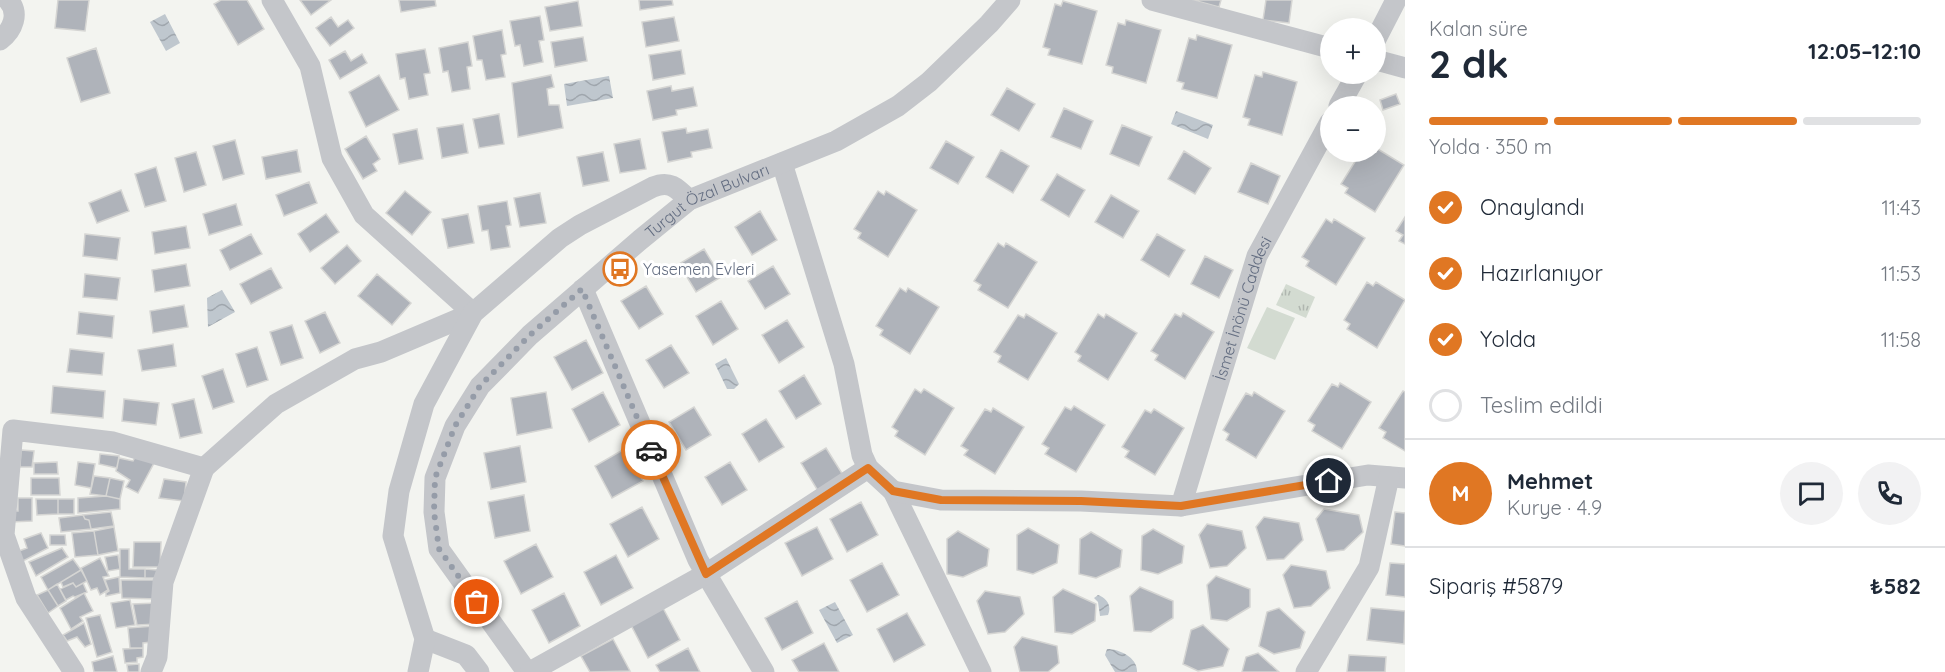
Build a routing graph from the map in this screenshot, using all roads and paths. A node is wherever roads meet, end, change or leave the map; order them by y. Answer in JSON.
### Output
{"nodes":[{"id":1,"x":272,"y":0,"type":"edge"},
{"id":2,"x":1010,"y":0,"type":"edge"},
{"id":3,"x":1152,"y":0,"type":"edge"},
{"id":4,"x":1396,"y":0,"type":"edge"},
{"id":5,"x":11,"y":2,"type":"edge"},
{"id":6,"x":1386,"y":20,"type":"edge"},
{"id":7,"x":0,"y":40,"type":"edge"},
{"id":8,"x":1320,"y":45,"type":"edge"},
{"id":9,"x":1386,"y":63,"type":"edge"},
{"id":10,"x":1405,"y":68,"type":"edge"},
{"id":11,"x":1320,"y":140,"type":"edge"},
{"id":12,"x":782,"y":163,"type":"junction"},
{"id":13,"x":689,"y":200,"type":"junction"},
{"id":14,"x":582,"y":289,"type":"junction"},
{"id":15,"x":473,"y":313,"type":"junction"},
{"id":16,"x":204,"y":468,"type":"junction"},
{"id":17,"x":868,"y":468,"type":"junction"},
{"id":18,"x":1397,"y":478,"type":"edge"},
{"id":19,"x":893,"y":491,"type":"junction"},
{"id":20,"x":1181,"y":506,"type":"junction"},
{"id":21,"x":706,"y":574,"type":"junction"},
{"id":22,"x":425,"y":639,"type":"junction"},
{"id":23,"x":74,"y":672,"type":"edge"},
{"id":24,"x":151,"y":672,"type":"edge"},
{"id":25,"x":418,"y":672,"type":"edge"},
{"id":26,"x":478,"y":672,"type":"edge"},
{"id":27,"x":529,"y":672,"type":"edge"},
{"id":28,"x":764,"y":672,"type":"edge"},
{"id":29,"x":981,"y":672,"type":"edge"},
{"id":30,"x":1306,"y":672,"type":"edge"}],
"edges":[{"from":1,"to":15,"type":"street"},
{"from":2,"to":12,"type":"street","name":"Turgut Özal Bulvarı"},
{"from":3,"to":8,"type":"street"},
{"from":4,"to":6,"type":"street"},
{"from":5,"to":7,"type":"street"},
{"from":9,"to":10,"type":"street"},
{"from":11,"to":20,"type":"street","name":"İsmet İnönü Caddesi"},
{"from":12,"to":13,"type":"street","name":"Turgut Özal Bulvarı"},
{"from":12,"to":17,"type":"street"},
{"from":13,"to":14,"type":"street","name":"Turgut Özal Bulvarı"},
{"from":13,"to":15,"type":"street"},
{"from":14,"to":21,"type":"street"},
{"from":14,"to":27,"type":"street","name":"Turgut Özal Bulvarı"},
{"from":15,"to":16,"type":"street"},
{"from":15,"to":22,"type":"street"},
{"from":16,"to":23,"type":"street"},
{"from":16,"to":24,"type":"street"},
{"from":17,"to":19,"type":"street"},
{"from":17,"to":21,"type":"street"},
{"from":18,"to":20,"type":"street"},
{"from":18,"to":30,"type":"street"},
{"from":19,"to":20,"type":"street"},
{"from":19,"to":29,"type":"street"},
{"from":21,"to":27,"type":"street"},
{"from":21,"to":28,"type":"street"},
{"from":22,"to":25,"type":"street"},
{"from":22,"to":26,"type":"street"}]}
